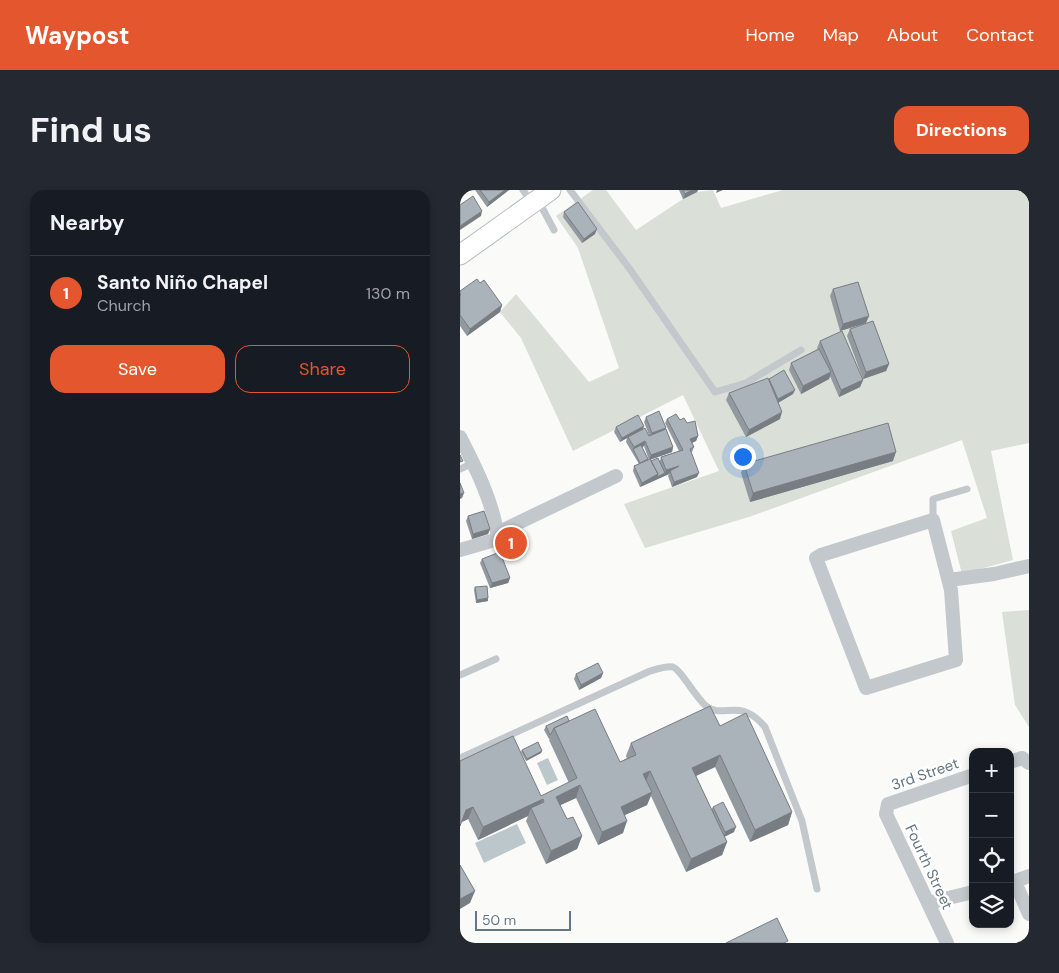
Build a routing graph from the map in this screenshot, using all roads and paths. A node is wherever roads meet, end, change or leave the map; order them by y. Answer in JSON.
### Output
{"nodes":[{"id":1,"x":570,"y":190,"type":"edge"},
{"id":2,"x":536,"y":196,"type":"edge"},
{"id":3,"x":554,"y":230,"type":"dead end"},
{"id":4,"x":460,"y":255,"type":"edge"},
{"id":5,"x":801,"y":350,"type":"dead end"},
{"id":6,"x":460,"y":438,"type":"edge"},
{"id":7,"x":474,"y":463,"type":"junction"},
{"id":8,"x":460,"y":469,"type":"edge"},
{"id":9,"x":616,"y":476,"type":"dead end"},
{"id":10,"x":967,"y":489,"type":"dead end"},
{"id":11,"x":933,"y":520,"type":"junction"},
{"id":12,"x":497,"y":533,"type":"junction"},
{"id":13,"x":460,"y":550,"type":"edge"},
{"id":14,"x":1029,"y":566,"type":"edge"},
{"id":15,"x":949,"y":580,"type":"junction"},
{"id":16,"x":496,"y":659,"type":"dead end"},
{"id":17,"x":460,"y":674,"type":"edge"},
{"id":18,"x":460,"y":758,"type":"edge"},
{"id":19,"x":1014,"y":761,"type":"edge"},
{"id":20,"x":1029,"y":763,"type":"edge"},
{"id":21,"x":969,"y":776,"type":"edge"},
{"id":22,"x":888,"y":804,"type":"joint"},
{"id":23,"x":1029,"y":876,"type":"edge"},
{"id":24,"x":1014,"y":882,"type":"edge"},
{"id":25,"x":1014,"y":887,"type":"edge"},
{"id":26,"x":817,"y":889,"type":"dead end"},
{"id":27,"x":969,"y":893,"type":"edge"},
{"id":28,"x":928,"y":903,"type":"junction"},
{"id":29,"x":1029,"y":914,"type":"edge"},
{"id":30,"x":947,"y":943,"type":"edge"}],
"edges":[{"from":1,"to":5,"type":"lane"},
{"from":2,"to":3,"type":"lane"},
{"from":2,"to":4,"type":"main road"},
{"from":6,"to":7,"type":"street"},
{"from":7,"to":8,"type":"lane"},
{"from":7,"to":12,"type":"street"},
{"from":9,"to":12,"type":"street"},
{"from":10,"to":11,"type":"lane"},
{"from":11,"to":15,"type":"street"},
{"from":11,"to":15,"type":"street"},
{"from":12,"to":13,"type":"street"},
{"from":14,"to":15,"type":"street"},
{"from":16,"to":17,"type":"lane"},
{"from":18,"to":26,"type":"lane"},
{"from":19,"to":20,"type":"street"},
{"from":21,"to":22,"type":"street","name":"3rd Street"},
{"from":22,"to":28,"type":"street","name":"Fourth Street"},
{"from":23,"to":24,"type":"street"},
{"from":25,"to":29,"type":"street"},
{"from":27,"to":28,"type":"street"},
{"from":28,"to":30,"type":"street","name":"Fourth Street"}]}
